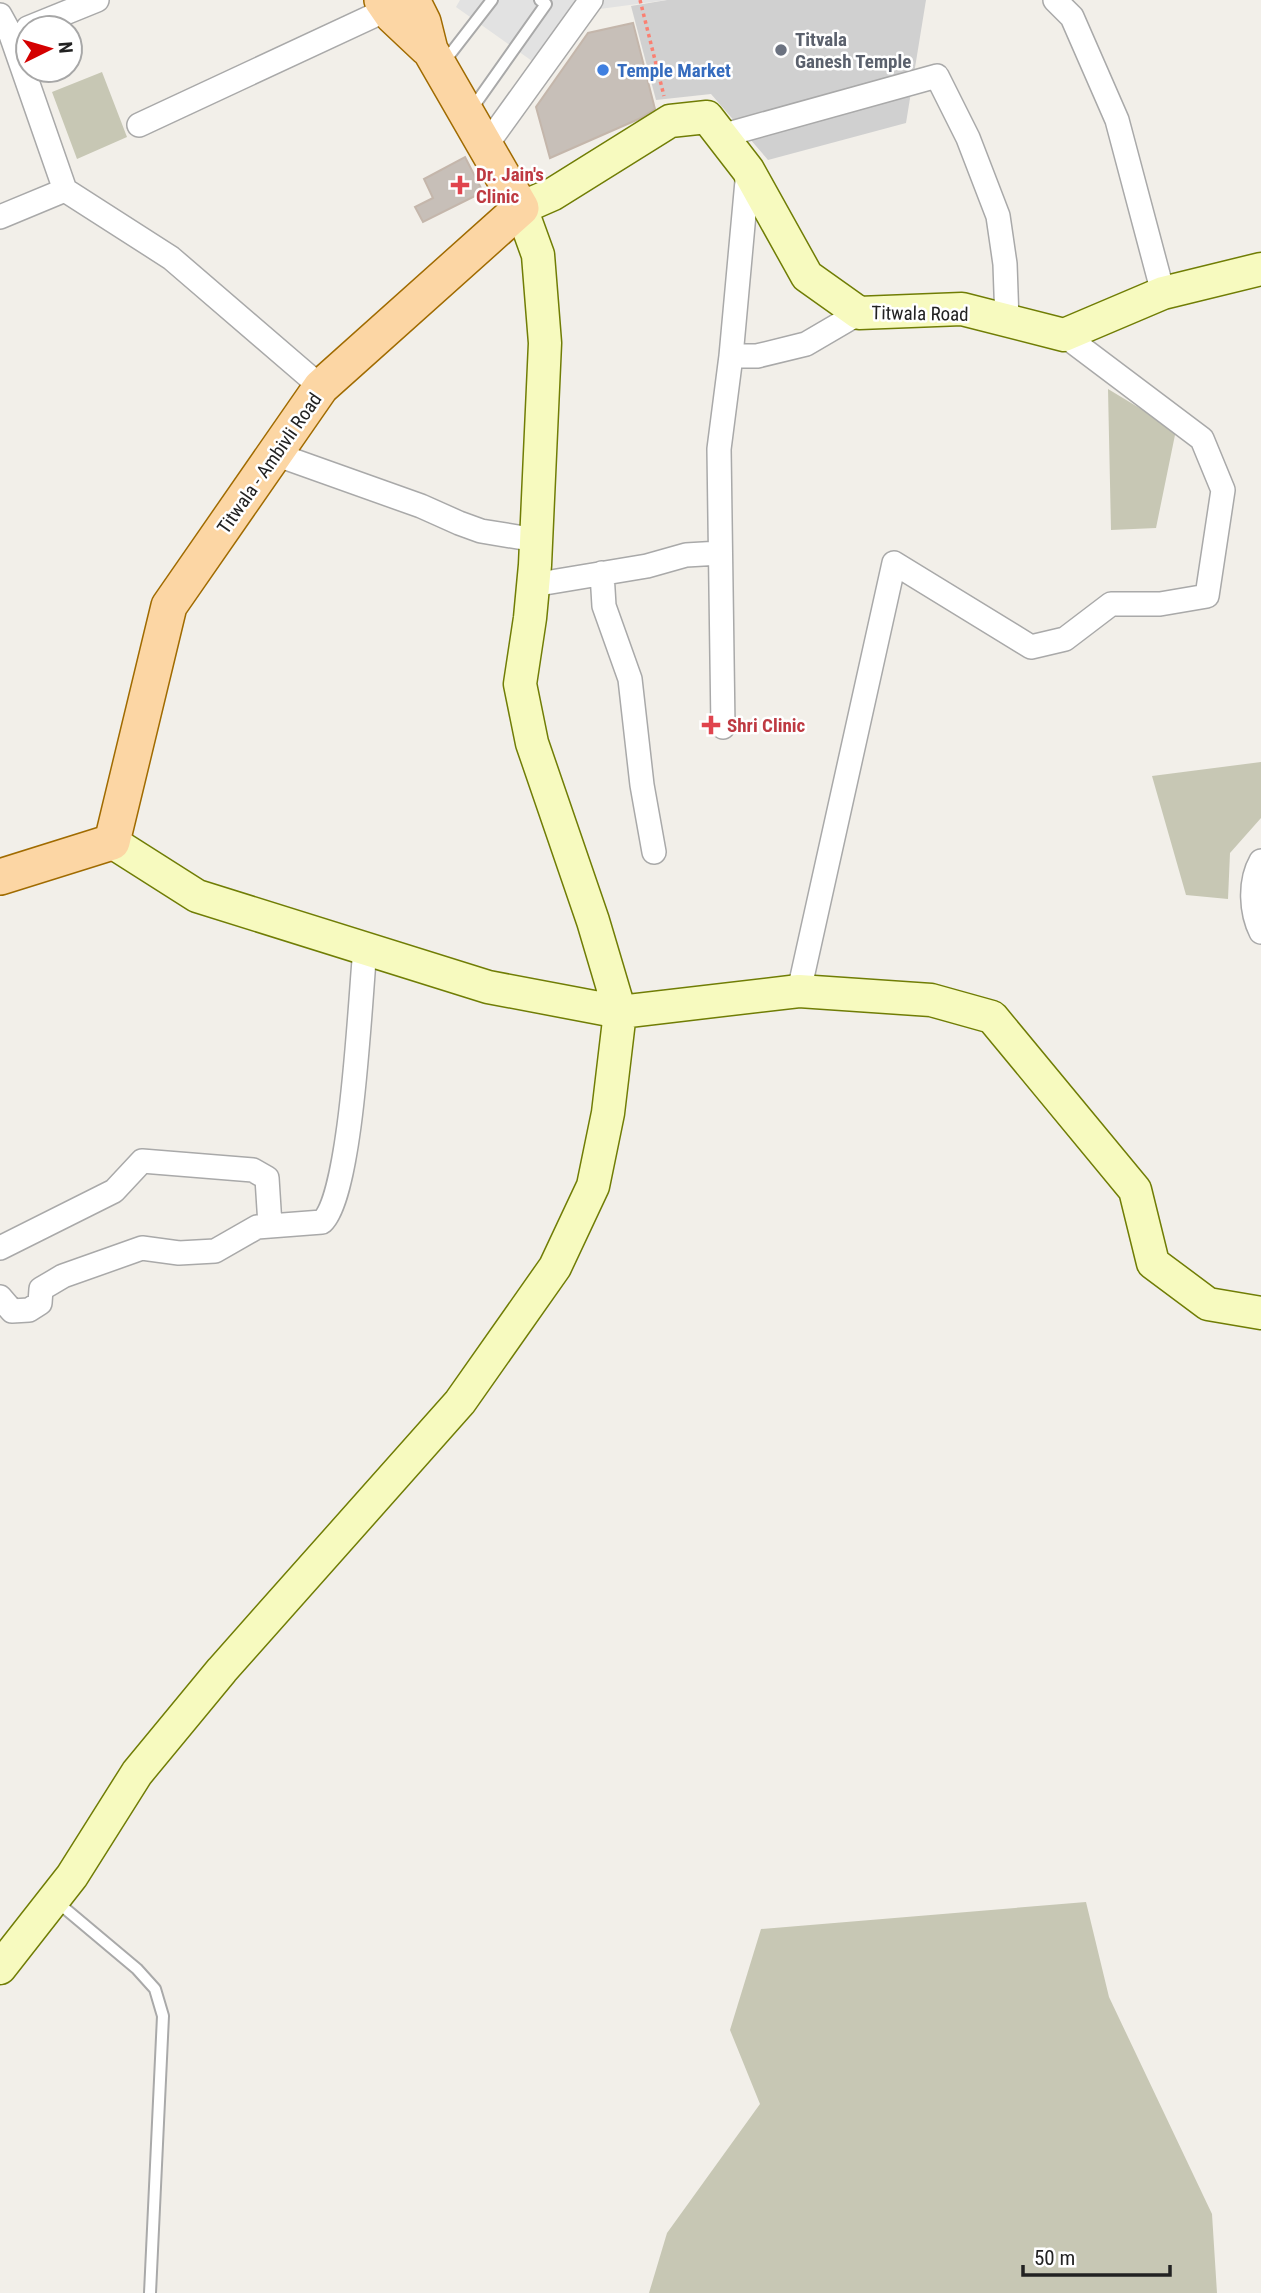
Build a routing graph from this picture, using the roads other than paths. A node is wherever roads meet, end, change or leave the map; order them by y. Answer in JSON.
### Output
{"nodes":[{"id":1,"x":97,"y":0,"type":"edge"},
{"id":2,"x":492,"y":0,"type":"edge"},
{"id":3,"x":540,"y":0,"type":"edge"},
{"id":4,"x":591,"y":0,"type":"edge"},
{"id":5,"x":1055,"y":0,"type":"edge"},
{"id":6,"x":394,"y":3,"type":"edge"},
{"id":7,"x":13,"y":29,"type":"edge"},
{"id":8,"x":435,"y":59,"type":"junction"},
{"id":9,"x":467,"y":116,"type":"junction"},
{"id":10,"x":139,"y":125,"type":"dead end"},
{"id":11,"x":721,"y":136,"type":"junction"},
{"id":12,"x":485,"y":147,"type":"junction"},
{"id":13,"x":748,"y":170,"type":"junction"},
{"id":14,"x":65,"y":190,"type":"junction"},
{"id":15,"x":521,"y":208,"type":"junction"},
{"id":16,"x":0,"y":217,"type":"edge"},
{"id":17,"x":1261,"y":269,"type":"edge"},
{"id":18,"x":1163,"y":293,"type":"junction"},
{"id":19,"x":859,"y":313,"type":"junction"},
{"id":20,"x":1007,"y":321,"type":"junction"},
{"id":21,"x":1064,"y":335,"type":"junction"},
{"id":22,"x":731,"y":356,"type":"junction"},
{"id":23,"x":321,"y":387,"type":"junction"},
{"id":24,"x":275,"y":454,"type":"junction"},
{"id":25,"x":537,"y":540,"type":"junction"},
{"id":26,"x":720,"y":553,"type":"junction"},
{"id":27,"x":602,"y":573,"type":"junction"},
{"id":28,"x":533,"y":585,"type":"junction"},
{"id":29,"x":723,"y":727,"type":"dead end"},
{"id":30,"x":112,"y":842,"type":"junction"},
{"id":31,"x":654,"y":852,"type":"dead end"},
{"id":32,"x":1261,"y":861,"type":"edge"},
{"id":33,"x":0,"y":877,"type":"edge"},
{"id":34,"x":1261,"y":932,"type":"edge"},
{"id":35,"x":365,"y":949,"type":"junction"},
{"id":36,"x":799,"y":991,"type":"junction"},
{"id":37,"x":620,"y":1012,"type":"junction"},
{"id":38,"x":270,"y":1225,"type":"junction"},
{"id":39,"x":0,"y":1248,"type":"edge"},
{"id":40,"x":0,"y":1297,"type":"edge"},
{"id":41,"x":1261,"y":1313,"type":"edge"},
{"id":42,"x":54,"y":1899,"type":"junction"},
{"id":43,"x":0,"y":1968,"type":"edge"},
{"id":44,"x":150,"y":2293,"type":"edge"}],
"edges":[{"from":1,"to":7,"type":"street"},
{"from":2,"to":8,"type":"lane"},
{"from":3,"to":9,"type":"lane"},
{"from":4,"to":12,"type":"street"},
{"from":5,"to":18,"type":"street"},
{"from":6,"to":8,"type":"main road"},
{"from":6,"to":10,"type":"street"},
{"from":7,"to":14,"type":"street"},
{"from":8,"to":9,"type":"main road"},
{"from":9,"to":12,"type":"main road"},
{"from":11,"to":13,"type":"street","name":"Titwala Road"},
{"from":11,"to":15,"type":"street","name":"Titwala Road"},
{"from":11,"to":20,"type":"street"},
{"from":12,"to":15,"type":"main road"},
{"from":13,"to":19,"type":"street","name":"Titwala Road"},
{"from":13,"to":22,"type":"street"},
{"from":14,"to":16,"type":"street"},
{"from":14,"to":23,"type":"street"},
{"from":15,"to":23,"type":"main road","name":"Titwala - Ambivli Road"},
{"from":15,"to":25,"type":"street"},
{"from":17,"to":18,"type":"street"},
{"from":18,"to":21,"type":"street"},
{"from":19,"to":20,"type":"street","name":"Titwala Road"},
{"from":19,"to":22,"type":"street"},
{"from":20,"to":21,"type":"street","name":"Titwala Road"},
{"from":21,"to":36,"type":"street"},
{"from":22,"to":26,"type":"street"},
{"from":23,"to":24,"type":"main road","name":"Titwala - Ambivli Road"},
{"from":24,"to":25,"type":"street"},
{"from":24,"to":30,"type":"main road","name":"Titwala - Ambivli Road"},
{"from":25,"to":28,"type":"street"},
{"from":26,"to":27,"type":"street"},
{"from":26,"to":29,"type":"street"},
{"from":27,"to":28,"type":"street"},
{"from":27,"to":31,"type":"street"},
{"from":28,"to":37,"type":"street"},
{"from":30,"to":33,"type":"main road"},
{"from":30,"to":35,"type":"street"},
{"from":32,"to":34,"type":"street"},
{"from":35,"to":37,"type":"street"},
{"from":35,"to":38,"type":"street"},
{"from":36,"to":37,"type":"street"},
{"from":36,"to":41,"type":"street"},
{"from":37,"to":42,"type":"street"},
{"from":38,"to":39,"type":"street"},
{"from":38,"to":40,"type":"street"},
{"from":42,"to":43,"type":"street"},
{"from":42,"to":44,"type":"lane"}]}
